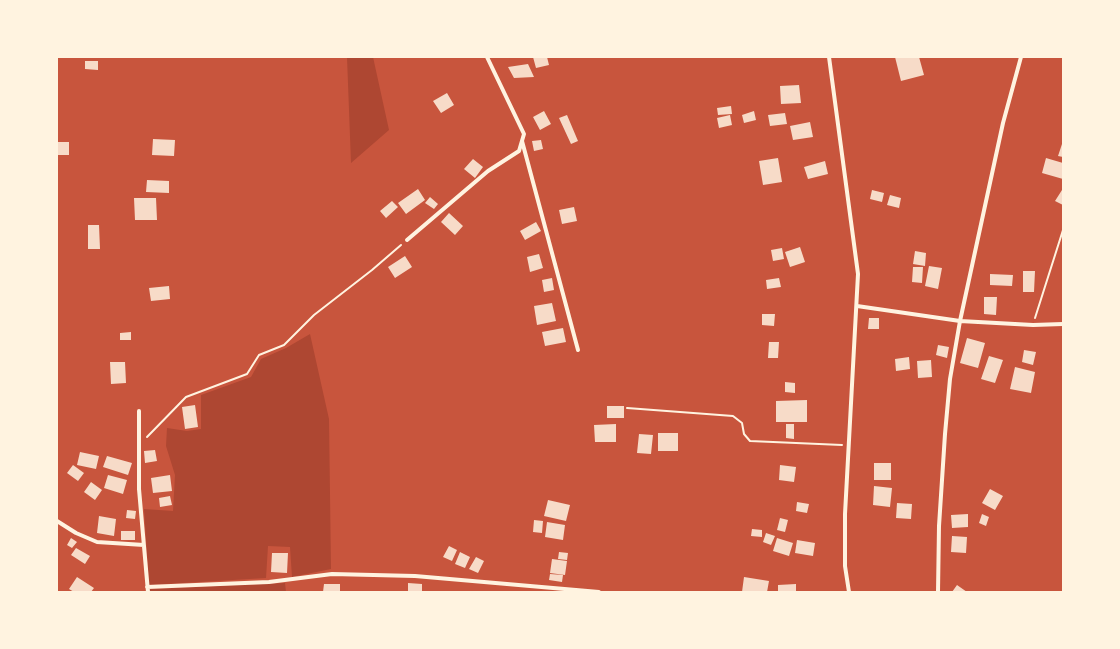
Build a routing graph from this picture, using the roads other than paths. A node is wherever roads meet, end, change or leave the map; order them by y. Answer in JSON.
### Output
{"nodes":[{"id":1,"x":487,"y":57,"type":"edge"},
{"id":2,"x":829,"y":57,"type":"edge"},
{"id":3,"x":1021,"y":57,"type":"edge"},
{"id":4,"x":522,"y":140,"type":"junction"},
{"id":5,"x":407,"y":240,"type":"road end"},
{"id":6,"x":857,"y":306,"type":"junction"},
{"id":7,"x":960,"y":321,"type":"junction"},
{"id":8,"x":1063,"y":324,"type":"edge"},
{"id":9,"x":578,"y":350,"type":"dead end"},
{"id":10,"x":139,"y":411,"type":"dead end"},
{"id":11,"x":57,"y":521,"type":"edge"},
{"id":12,"x":144,"y":545,"type":"junction"},
{"id":13,"x":147,"y":587,"type":"junction"},
{"id":14,"x":148,"y":592,"type":"edge"},
{"id":15,"x":599,"y":592,"type":"edge"},
{"id":16,"x":849,"y":592,"type":"edge"},
{"id":17,"x":938,"y":592,"type":"edge"}],
"edges":[{"from":1,"to":4,"type":"street"},
{"from":2,"to":6,"type":"street"},
{"from":3,"to":7,"type":"street"},
{"from":4,"to":5,"type":"street"},
{"from":4,"to":9,"type":"street"},
{"from":6,"to":7,"type":"street"},
{"from":6,"to":16,"type":"street"},
{"from":7,"to":8,"type":"street"},
{"from":7,"to":17,"type":"street"},
{"from":10,"to":12,"type":"street"},
{"from":11,"to":12,"type":"street"},
{"from":12,"to":13,"type":"street"},
{"from":13,"to":14,"type":"street"},
{"from":13,"to":15,"type":"street"}]}
